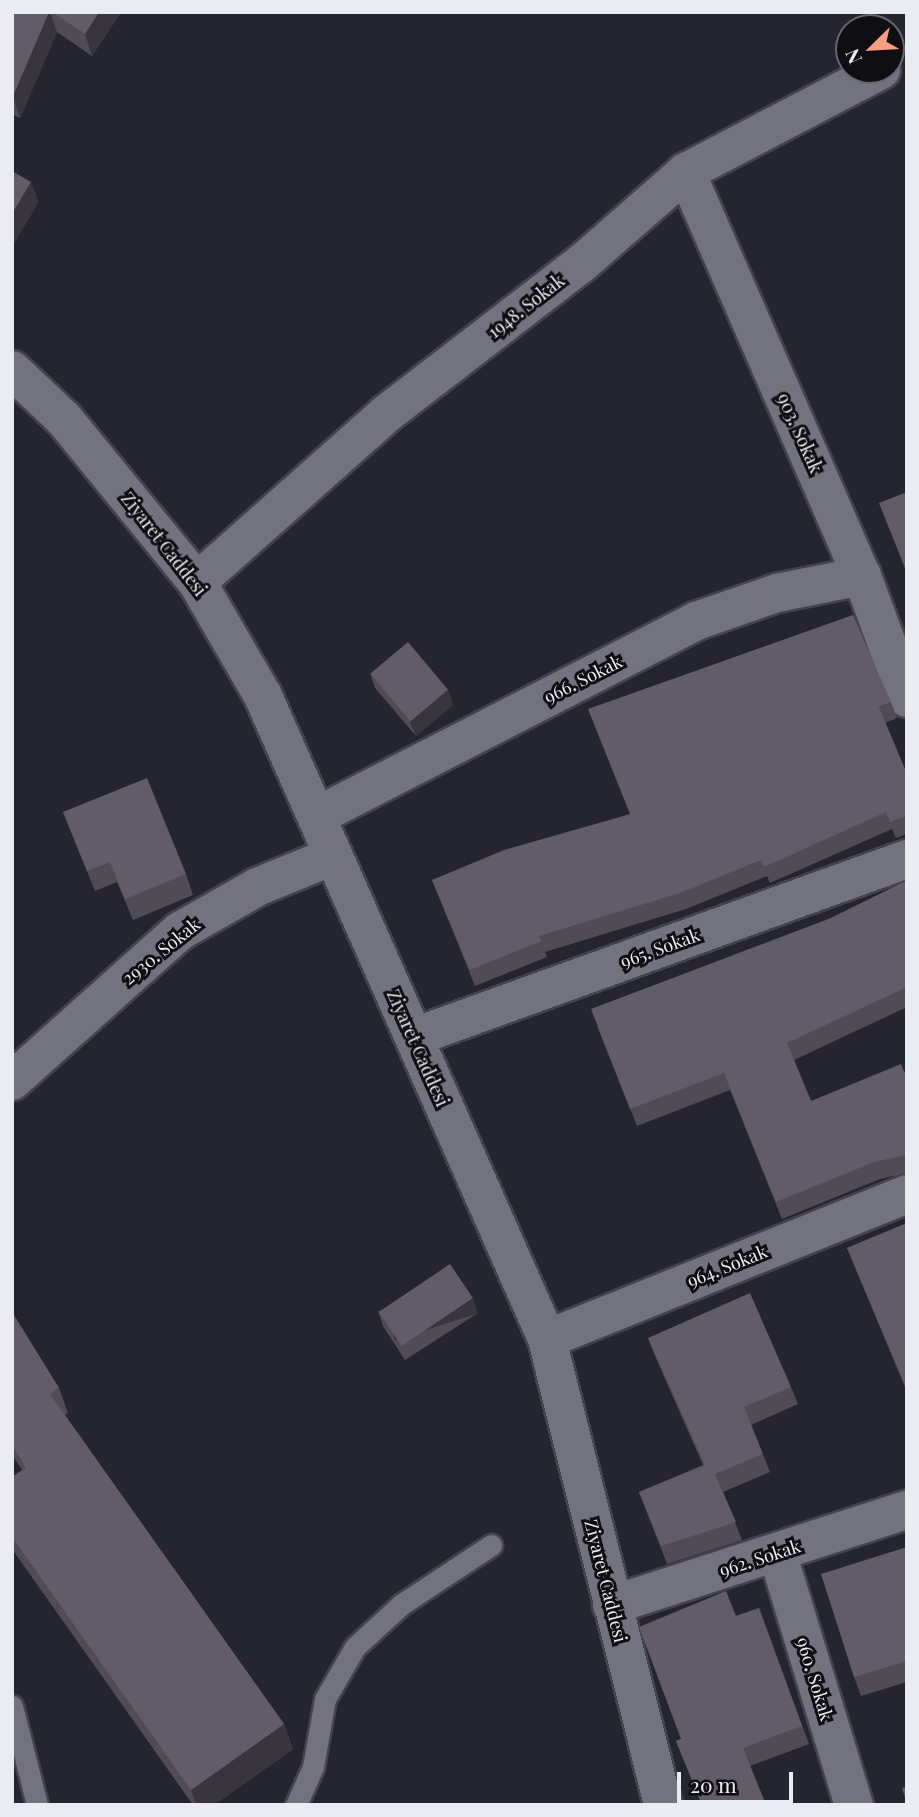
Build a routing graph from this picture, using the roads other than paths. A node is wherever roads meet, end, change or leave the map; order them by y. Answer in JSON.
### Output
{"nodes":[{"id":1,"x":854,"y":84,"type":"edge"},
{"id":2,"x":686,"y":172,"type":"junction"},
{"id":3,"x":12,"y":370,"type":"edge"},
{"id":4,"x":862,"y":576,"type":"junction"},
{"id":5,"x":197,"y":582,"type":"junction"},
{"id":6,"x":907,"y":698,"type":"edge"},
{"id":7,"x":317,"y":816,"type":"junction"},
{"id":8,"x":333,"y":856,"type":"junction"},
{"id":9,"x":907,"y":859,"type":"edge"},
{"id":10,"x":414,"y":1038,"type":"junction"},
{"id":11,"x":12,"y":1082,"type":"edge"},
{"id":12,"x":907,"y":1194,"type":"edge"},
{"id":13,"x":547,"y":1339,"type":"junction"},
{"id":14,"x":907,"y":1510,"type":"edge"},
{"id":15,"x":491,"y":1545,"type":"dead end"},
{"id":16,"x":777,"y":1552,"type":"junction"},
{"id":17,"x":612,"y":1605,"type":"junction"},
{"id":18,"x":12,"y":1706,"type":"edge"},
{"id":19,"x":37,"y":1805,"type":"edge"},
{"id":20,"x":296,"y":1805,"type":"edge"},
{"id":21,"x":663,"y":1805,"type":"edge"},
{"id":22,"x":853,"y":1805,"type":"edge"}],
"edges":[{"from":1,"to":2,"type":"street","name":"1948. Sokak"},
{"from":2,"to":4,"type":"street","name":"903. Sokak"},
{"from":2,"to":5,"type":"street","name":"1948. Sokak"},
{"from":3,"to":5,"type":"street","name":"Ziyaret Caddesi"},
{"from":4,"to":6,"type":"street","name":"903. Sokak"},
{"from":4,"to":7,"type":"street","name":"966. Sokak"},
{"from":5,"to":7,"type":"street","name":"Ziyaret Caddesi"},
{"from":7,"to":8,"type":"street","name":"Ziyaret Caddesi"},
{"from":8,"to":10,"type":"street","name":"Ziyaret Caddesi"},
{"from":8,"to":11,"type":"street","name":"2930. Sokak"},
{"from":9,"to":10,"type":"street","name":"965. Sokak"},
{"from":10,"to":13,"type":"street","name":"Ziyaret Caddesi"},
{"from":12,"to":13,"type":"street","name":"964. Sokak"},
{"from":13,"to":17,"type":"street","name":"Ziyaret Caddesi"},
{"from":14,"to":16,"type":"street","name":"962. Sokak"},
{"from":15,"to":20,"type":"lane"},
{"from":16,"to":17,"type":"street","name":"962. Sokak"},
{"from":16,"to":22,"type":"street","name":"960. Sokak"},
{"from":17,"to":21,"type":"street","name":"Ziyaret Caddesi"},
{"from":18,"to":19,"type":"lane"}]}
